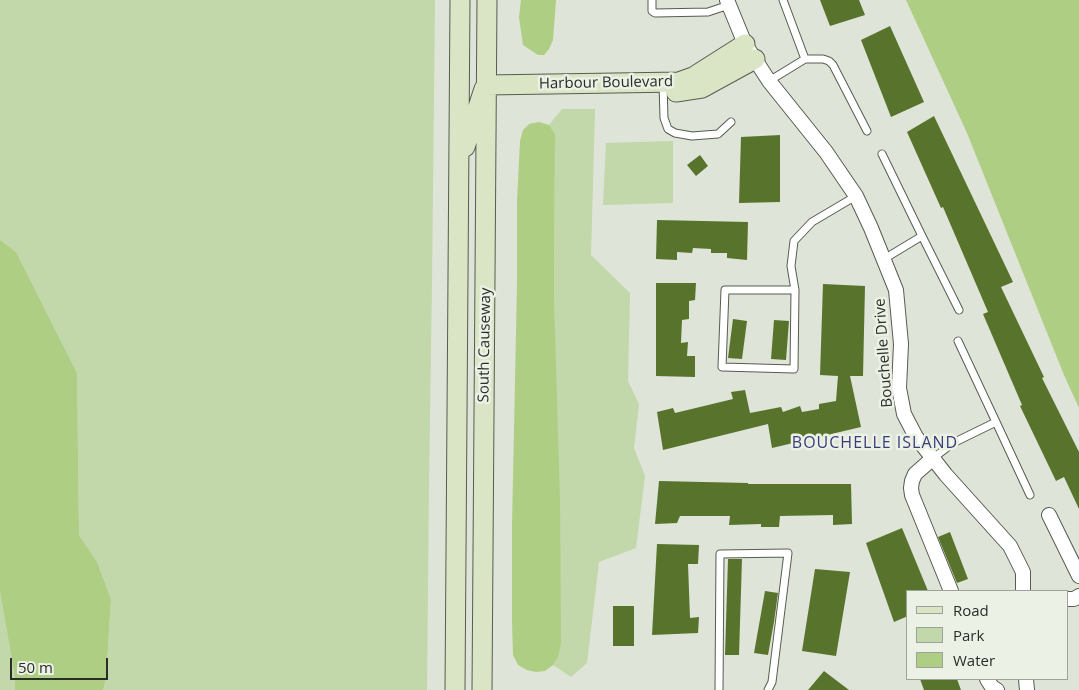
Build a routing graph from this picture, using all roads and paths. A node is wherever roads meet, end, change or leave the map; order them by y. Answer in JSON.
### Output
{"nodes":[{"id":1,"x":460,"y":0,"type":"edge"},
{"id":2,"x":472,"y":0,"type":"edge"},
{"id":3,"x":487,"y":0,"type":"edge"},
{"id":4,"x":652,"y":0,"type":"edge"},
{"id":5,"x":783,"y":0,"type":"edge"},
{"id":6,"x":728,"y":3,"type":"edge"},
{"id":7,"x":750,"y":52,"type":"junction"},
{"id":8,"x":805,"y":59,"type":"junction"},
{"id":9,"x":770,"y":82,"type":"junction"},
{"id":10,"x":663,"y":88,"type":"junction"},
{"id":11,"x":486,"y":90,"type":"junction"},
{"id":12,"x":731,"y":122,"type":"dead end"},
{"id":13,"x":867,"y":131,"type":"dead end"},
{"id":14,"x":882,"y":154,"type":"dead end"},
{"id":15,"x":459,"y":169,"type":"junction"},
{"id":16,"x":856,"y":196,"type":"junction"},
{"id":17,"x":922,"y":236,"type":"junction"},
{"id":18,"x":884,"y":259,"type":"junction"},
{"id":19,"x":795,"y":290,"type":"junction"},
{"id":20,"x":959,"y":310,"type":"dead end"},
{"id":21,"x":958,"y":341,"type":"dead end"},
{"id":22,"x":996,"y":422,"type":"junction"},
{"id":23,"x":932,"y":458,"type":"junction"},
{"id":24,"x":1030,"y":496,"type":"dead end"},
{"id":25,"x":1049,"y":515,"type":"dead end"},
{"id":26,"x":456,"y":532,"type":"junction"},
{"id":27,"x":1079,"y":576,"type":"edge"},
{"id":28,"x":951,"y":590,"type":"edge"},
{"id":29,"x":1023,"y":590,"type":"edge"},
{"id":30,"x":988,"y":680,"type":"edge"},
{"id":31,"x":769,"y":689,"type":"edge"},
{"id":32,"x":455,"y":690,"type":"edge"},
{"id":33,"x":471,"y":690,"type":"edge"},
{"id":34,"x":482,"y":690,"type":"edge"},
{"id":35,"x":719,"y":690,"type":"edge"},
{"id":36,"x":997,"y":690,"type":"edge"}],
"edges":[{"from":1,"to":15,"type":"main road","name":"South Causeway"},
{"from":2,"to":11,"type":"main road"},
{"from":3,"to":11,"type":"main road","name":"South Causeway"},
{"from":4,"to":6,"type":"lane"},
{"from":5,"to":8,"type":"lane"},
{"from":6,"to":7,"type":"street","name":"Bouchelle Drive"},
{"from":7,"to":9,"type":"street","name":"Bouchelle Drive"},
{"from":7,"to":10,"type":"main road","name":"Harbour Boulevard"},
{"from":8,"to":9,"type":"lane"},
{"from":8,"to":13,"type":"lane"},
{"from":9,"to":16,"type":"street","name":"Bouchelle Drive"},
{"from":10,"to":11,"type":"main road","name":"Harbour Boulevard"},
{"from":10,"to":12,"type":"lane"},
{"from":11,"to":15,"type":"main road"},
{"from":11,"to":34,"type":"main road","name":"South Causeway"},
{"from":14,"to":17,"type":"lane"},
{"from":15,"to":26,"type":"main road","name":"South Causeway"},
{"from":16,"to":18,"type":"street","name":"Bouchelle Drive"},
{"from":16,"to":19,"type":"lane"},
{"from":17,"to":18,"type":"lane"},
{"from":17,"to":20,"type":"lane"},
{"from":18,"to":23,"type":"street","name":"Bouchelle Drive"},
{"from":19,"to":19,"type":"lane"},
{"from":21,"to":22,"type":"lane"},
{"from":22,"to":23,"type":"lane"},
{"from":22,"to":24,"type":"lane"},
{"from":23,"to":28,"type":"street"},
{"from":23,"to":29,"type":"street","name":"Bouchelle Drive"},
{"from":25,"to":27,"type":"street"},
{"from":26,"to":32,"type":"main road","name":"South Causeway"},
{"from":26,"to":33,"type":"main road"},
{"from":30,"to":36,"type":"street"},
{"from":31,"to":35,"type":"lane"}]}
